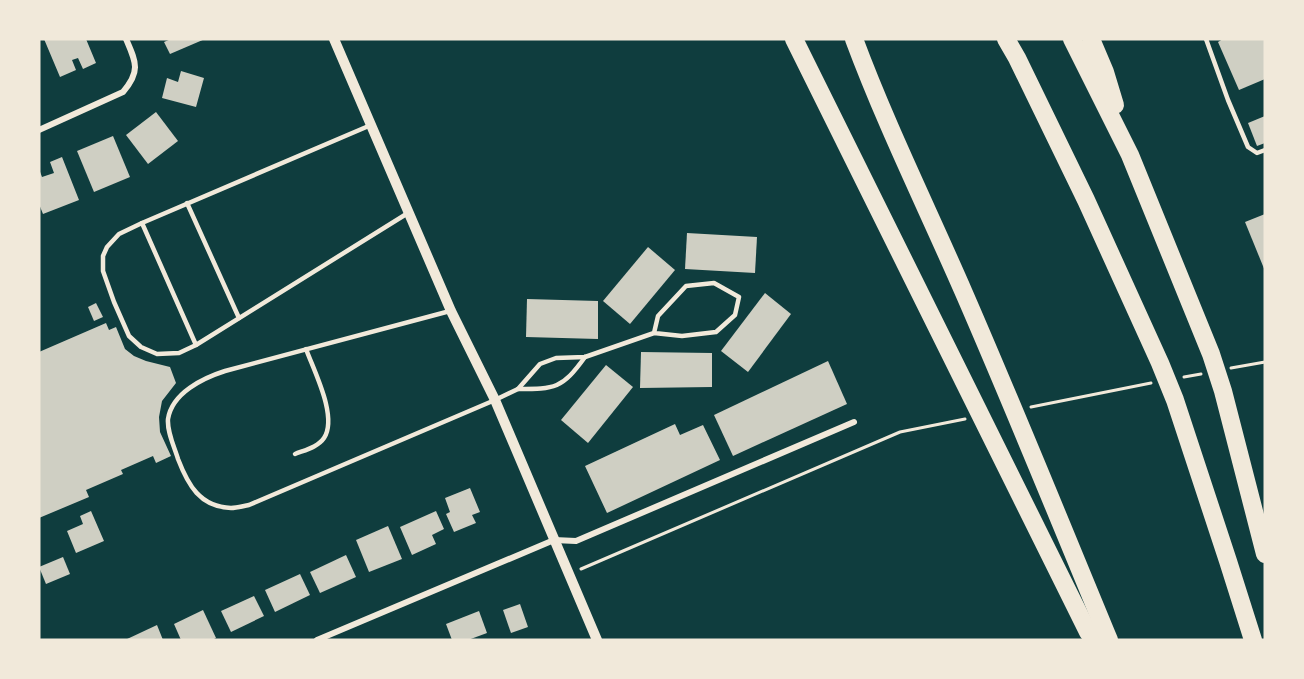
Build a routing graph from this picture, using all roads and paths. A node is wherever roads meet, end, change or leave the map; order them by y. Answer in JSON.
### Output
{"nodes":[{"id":1,"x":126,"y":39,"type":"edge"},
{"id":2,"x":334,"y":39,"type":"edge"},
{"id":3,"x":794,"y":39,"type":"edge"},
{"id":4,"x":854,"y":39,"type":"edge"},
{"id":5,"x":1006,"y":39,"type":"edge"},
{"id":6,"x":1072,"y":39,"type":"edge"},
{"id":7,"x":1091,"y":39,"type":"edge"},
{"id":8,"x":1206,"y":39,"type":"edge"},
{"id":9,"x":371,"y":125,"type":"junction"},
{"id":10,"x":39,"y":130,"type":"edge"},
{"id":11,"x":1265,"y":150,"type":"edge"},
{"id":12,"x":1130,"y":155,"type":"junction"},
{"id":13,"x":187,"y":203,"type":"junction"},
{"id":14,"x":408,"y":213,"type":"junction"},
{"id":15,"x":142,"y":223,"type":"junction"},
{"id":16,"x":451,"y":311,"type":"junction"},
{"id":17,"x":239,"y":318,"type":"junction"},
{"id":18,"x":654,"y":333,"type":"junction"},
{"id":19,"x":196,"y":345,"type":"junction"},
{"id":20,"x":306,"y":349,"type":"junction"},
{"id":21,"x":585,"y":357,"type":"junction"},
{"id":22,"x":1265,"y":362,"type":"edge"},
{"id":23,"x":1231,"y":368,"type":"dead end"},
{"id":24,"x":1208,"y":373,"type":"dead end"},
{"id":25,"x":1174,"y":379,"type":"dead end"},
{"id":26,"x":1151,"y":384,"type":"dead end"},
{"id":27,"x":518,"y":389,"type":"junction"},
{"id":28,"x":495,"y":400,"type":"junction"},
{"id":29,"x":1025,"y":408,"type":"dead end"},
{"id":30,"x":968,"y":419,"type":"dead end"},
{"id":31,"x":854,"y":422,"type":"dead end"},
{"id":32,"x":296,"y":454,"type":"dead end"},
{"id":33,"x":554,"y":540,"type":"junction"},
{"id":34,"x":1265,"y":555,"type":"edge"},
{"id":35,"x":569,"y":575,"type":"junction"},
{"id":36,"x":317,"y":640,"type":"edge"},
{"id":37,"x":597,"y":640,"type":"edge"},
{"id":38,"x":1095,"y":640,"type":"edge"},
{"id":39,"x":1109,"y":640,"type":"edge"},
{"id":40,"x":1253,"y":640,"type":"edge"}],
"edges":[{"from":1,"to":10,"type":"street"},
{"from":2,"to":9,"type":"street"},
{"from":3,"to":38,"type":"highway"},
{"from":4,"to":39,"type":"highway"},
{"from":5,"to":40,"type":"highway"},
{"from":6,"to":12,"type":"highway"},
{"from":7,"to":12,"type":"highway"},
{"from":8,"to":11,"type":"lane"},
{"from":9,"to":13,"type":"lane"},
{"from":9,"to":14,"type":"street"},
{"from":12,"to":34,"type":"highway"},
{"from":13,"to":15,"type":"lane"},
{"from":13,"to":17,"type":"lane"},
{"from":14,"to":16,"type":"street"},
{"from":14,"to":17,"type":"lane"},
{"from":15,"to":19,"type":"lane"},
{"from":15,"to":19,"type":"lane"},
{"from":16,"to":20,"type":"lane"},
{"from":16,"to":28,"type":"street"},
{"from":17,"to":19,"type":"lane"},
{"from":18,"to":18,"type":"lane"},
{"from":18,"to":21,"type":"lane"},
{"from":20,"to":28,"type":"lane"},
{"from":20,"to":32,"type":"lane"},
{"from":21,"to":27,"type":"lane"},
{"from":21,"to":27,"type":"lane"},
{"from":22,"to":23,"type":"path"},
{"from":24,"to":25,"type":"path"},
{"from":26,"to":29,"type":"path"},
{"from":27,"to":28,"type":"lane"},
{"from":28,"to":33,"type":"street"},
{"from":30,"to":35,"type":"path"},
{"from":31,"to":33,"type":"street"},
{"from":33,"to":35,"type":"street"},
{"from":33,"to":36,"type":"street"},
{"from":35,"to":37,"type":"street"}]}
